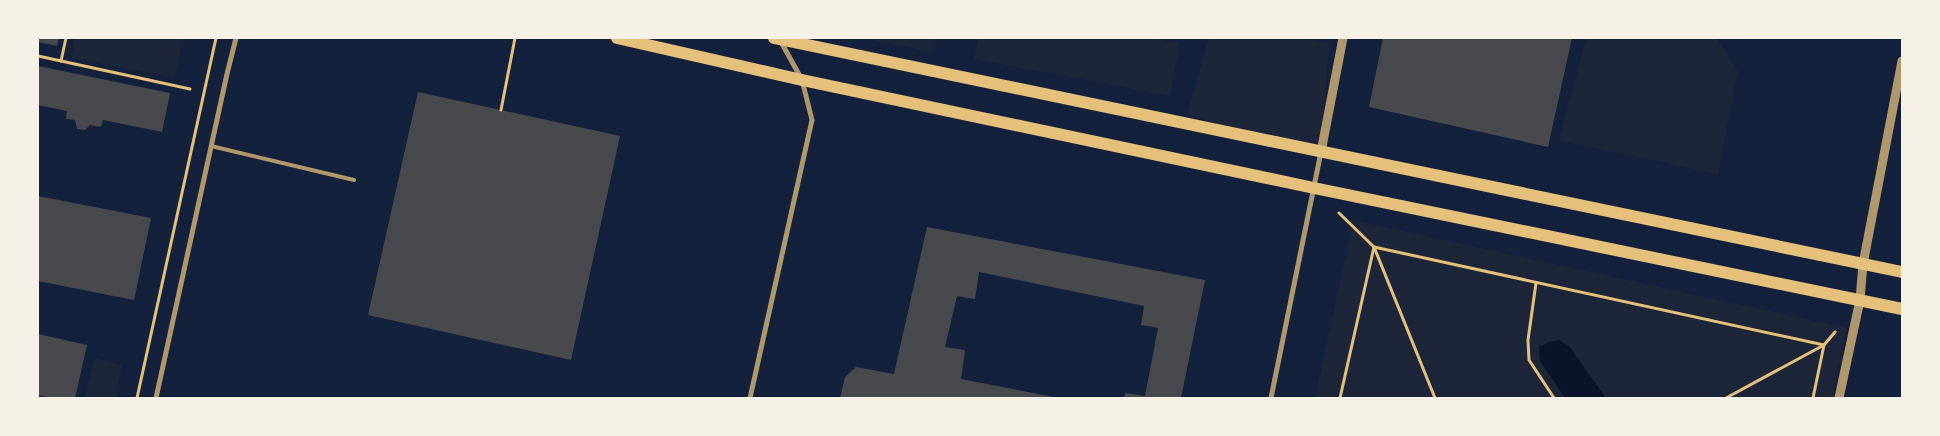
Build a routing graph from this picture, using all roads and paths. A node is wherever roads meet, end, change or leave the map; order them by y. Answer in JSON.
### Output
{"nodes":[{"id":1,"x":66,"y":38,"type":"edge"},
{"id":2,"x":216,"y":38,"type":"edge"},
{"id":3,"x":236,"y":38,"type":"edge"},
{"id":4,"x":515,"y":38,"type":"edge"},
{"id":5,"x":617,"y":38,"type":"edge"},
{"id":6,"x":777,"y":38,"type":"edge"},
{"id":7,"x":1343,"y":38,"type":"edge"},
{"id":8,"x":38,"y":56,"type":"edge"},
{"id":9,"x":61,"y":61,"type":"junction"},
{"id":10,"x":1902,"y":61,"type":"edge"},
{"id":11,"x":802,"y":80,"type":"junction"},
{"id":12,"x":190,"y":89,"type":"dead end"},
{"id":13,"x":501,"y":110,"type":"dead end"},
{"id":14,"x":211,"y":146,"type":"junction"},
{"id":15,"x":1321,"y":152,"type":"junction"},
{"id":16,"x":354,"y":180,"type":"dead end"},
{"id":17,"x":1314,"y":188,"type":"junction"},
{"id":18,"x":1374,"y":247,"type":"junction"},
{"id":19,"x":1863,"y":264,"type":"junction"},
{"id":20,"x":1902,"y":272,"type":"edge"},
{"id":21,"x":1536,"y":282,"type":"junction"},
{"id":22,"x":1860,"y":300,"type":"junction"},
{"id":23,"x":1902,"y":309,"type":"edge"},
{"id":24,"x":1836,"y":330,"type":"dead end"},
{"id":25,"x":1824,"y":345,"type":"junction"},
{"id":26,"x":136,"y":398,"type":"edge"},
{"id":27,"x":156,"y":398,"type":"edge"},
{"id":28,"x":750,"y":398,"type":"edge"},
{"id":29,"x":1271,"y":398,"type":"edge"},
{"id":30,"x":1340,"y":398,"type":"edge"},
{"id":31,"x":1435,"y":398,"type":"edge"},
{"id":32,"x":1554,"y":398,"type":"edge"},
{"id":33,"x":1726,"y":398,"type":"edge"},
{"id":34,"x":1813,"y":398,"type":"edge"},
{"id":35,"x":1839,"y":398,"type":"edge"}],
"edges":[{"from":1,"to":9,"type":"path"},
{"from":2,"to":26,"type":"path"},
{"from":3,"to":14,"type":"street"},
{"from":4,"to":13,"type":"path"},
{"from":5,"to":11,"type":"main road"},
{"from":6,"to":11,"type":"street"},
{"from":6,"to":15,"type":"main road"},
{"from":7,"to":15,"type":"street"},
{"from":8,"to":9,"type":"path"},
{"from":9,"to":12,"type":"path"},
{"from":10,"to":19,"type":"street"},
{"from":11,"to":17,"type":"main road"},
{"from":11,"to":28,"type":"street"},
{"from":14,"to":16,"type":"lane"},
{"from":14,"to":27,"type":"street"},
{"from":15,"to":17,"type":"street"},
{"from":15,"to":19,"type":"main road"},
{"from":17,"to":18,"type":"path"},
{"from":17,"to":22,"type":"main road"},
{"from":17,"to":29,"type":"street"},
{"from":18,"to":21,"type":"path"},
{"from":18,"to":30,"type":"path"},
{"from":18,"to":31,"type":"path"},
{"from":19,"to":20,"type":"main road"},
{"from":19,"to":22,"type":"street"},
{"from":21,"to":25,"type":"path"},
{"from":21,"to":32,"type":"path"},
{"from":22,"to":23,"type":"main road"},
{"from":22,"to":35,"type":"street"},
{"from":24,"to":25,"type":"path"},
{"from":25,"to":33,"type":"path"},
{"from":25,"to":34,"type":"path"}]}
